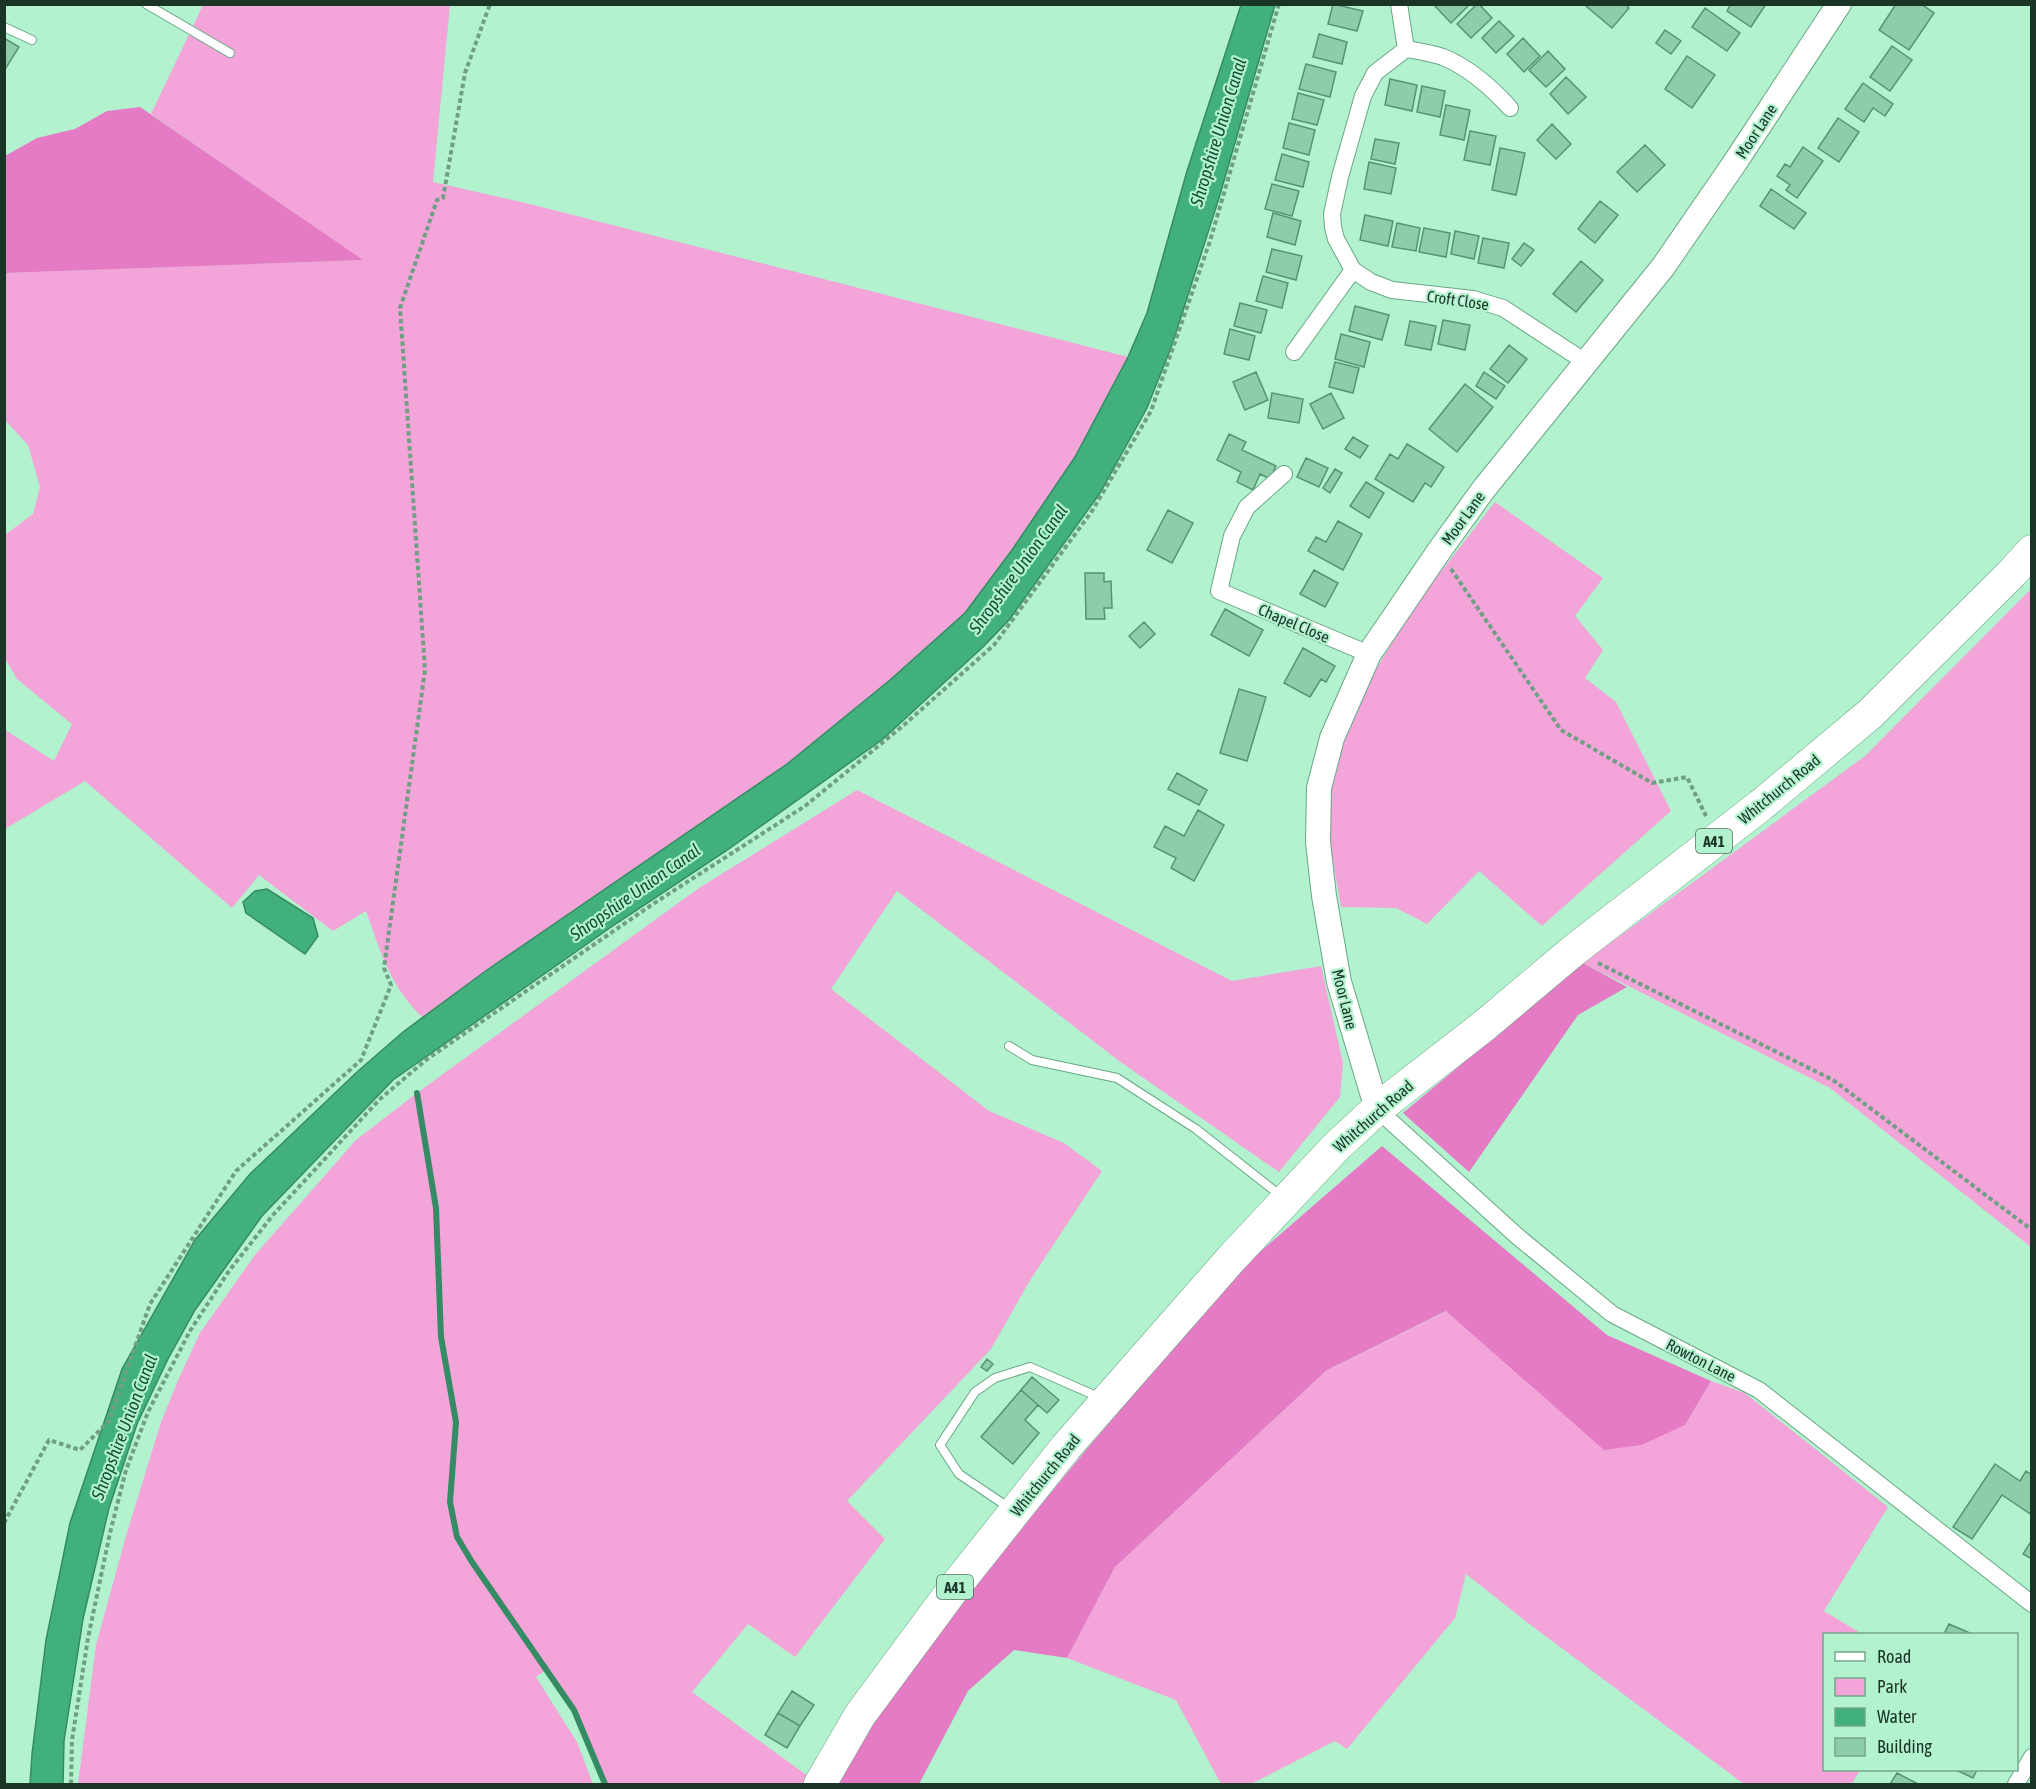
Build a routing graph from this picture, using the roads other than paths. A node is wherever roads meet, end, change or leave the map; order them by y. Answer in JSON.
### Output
{"nodes":[{"id":1,"x":146,"y":4,"type":"edge"},
{"id":2,"x":1399,"y":4,"type":"edge"},
{"id":3,"x":1839,"y":4,"type":"edge"},
{"id":4,"x":4,"y":27,"type":"edge"},
{"id":5,"x":32,"y":40,"type":"dead end"},
{"id":6,"x":1406,"y":49,"type":"junction"},
{"id":7,"x":230,"y":52,"type":"dead end"},
{"id":8,"x":1510,"y":108,"type":"dead end"},
{"id":9,"x":1353,"y":270,"type":"junction"},
{"id":10,"x":1294,"y":352,"type":"dead end"},
{"id":11,"x":1587,"y":363,"type":"junction"},
{"id":12,"x":1284,"y":474,"type":"dead end"},
{"id":13,"x":2031,"y":551,"type":"edge"},
{"id":14,"x":1369,"y":654,"type":"junction"},
{"id":15,"x":1009,"y":1046,"type":"dead end"},
{"id":16,"x":1377,"y":1109,"type":"junction"},
{"id":17,"x":1286,"y":1200,"type":"junction"},
{"id":18,"x":1107,"y":1401,"type":"junction"},
{"id":19,"x":1015,"y":1511,"type":"junction"},
{"id":20,"x":2031,"y":1604,"type":"edge"},
{"id":21,"x":2031,"y":1757,"type":"edge"},
{"id":22,"x":820,"y":1785,"type":"edge"},
{"id":23,"x":2016,"y":1785,"type":"edge"}],
"edges":[{"from":1,"to":7,"type":"lane"},
{"from":2,"to":6,"type":"street"},
{"from":3,"to":11,"type":"street","name":"Moor Lane"},
{"from":4,"to":5,"type":"lane"},
{"from":6,"to":8,"type":"street"},
{"from":6,"to":9,"type":"street"},
{"from":9,"to":10,"type":"street"},
{"from":9,"to":11,"type":"street","name":"Croft Close"},
{"from":11,"to":14,"type":"street","name":"Moor Lane"},
{"from":12,"to":14,"type":"street","name":"Chapel Close"},
{"from":13,"to":16,"type":"highway","name":"Whitchurch Road","number":"A41"},
{"from":14,"to":16,"type":"street","name":"Moor Lane"},
{"from":15,"to":17,"type":"lane"},
{"from":16,"to":17,"type":"highway","name":"Whitchurch Road","number":"A41"},
{"from":16,"to":20,"type":"street","name":"Rowton Lane"},
{"from":17,"to":18,"type":"highway","name":"Whitchurch Road","number":"A41"},
{"from":18,"to":19,"type":"highway","name":"Whitchurch Road","number":"A41"},
{"from":18,"to":19,"type":"lane"},
{"from":19,"to":22,"type":"highway","name":"Whitchurch Road","number":"A41"},
{"from":21,"to":23,"type":"street"}]}
